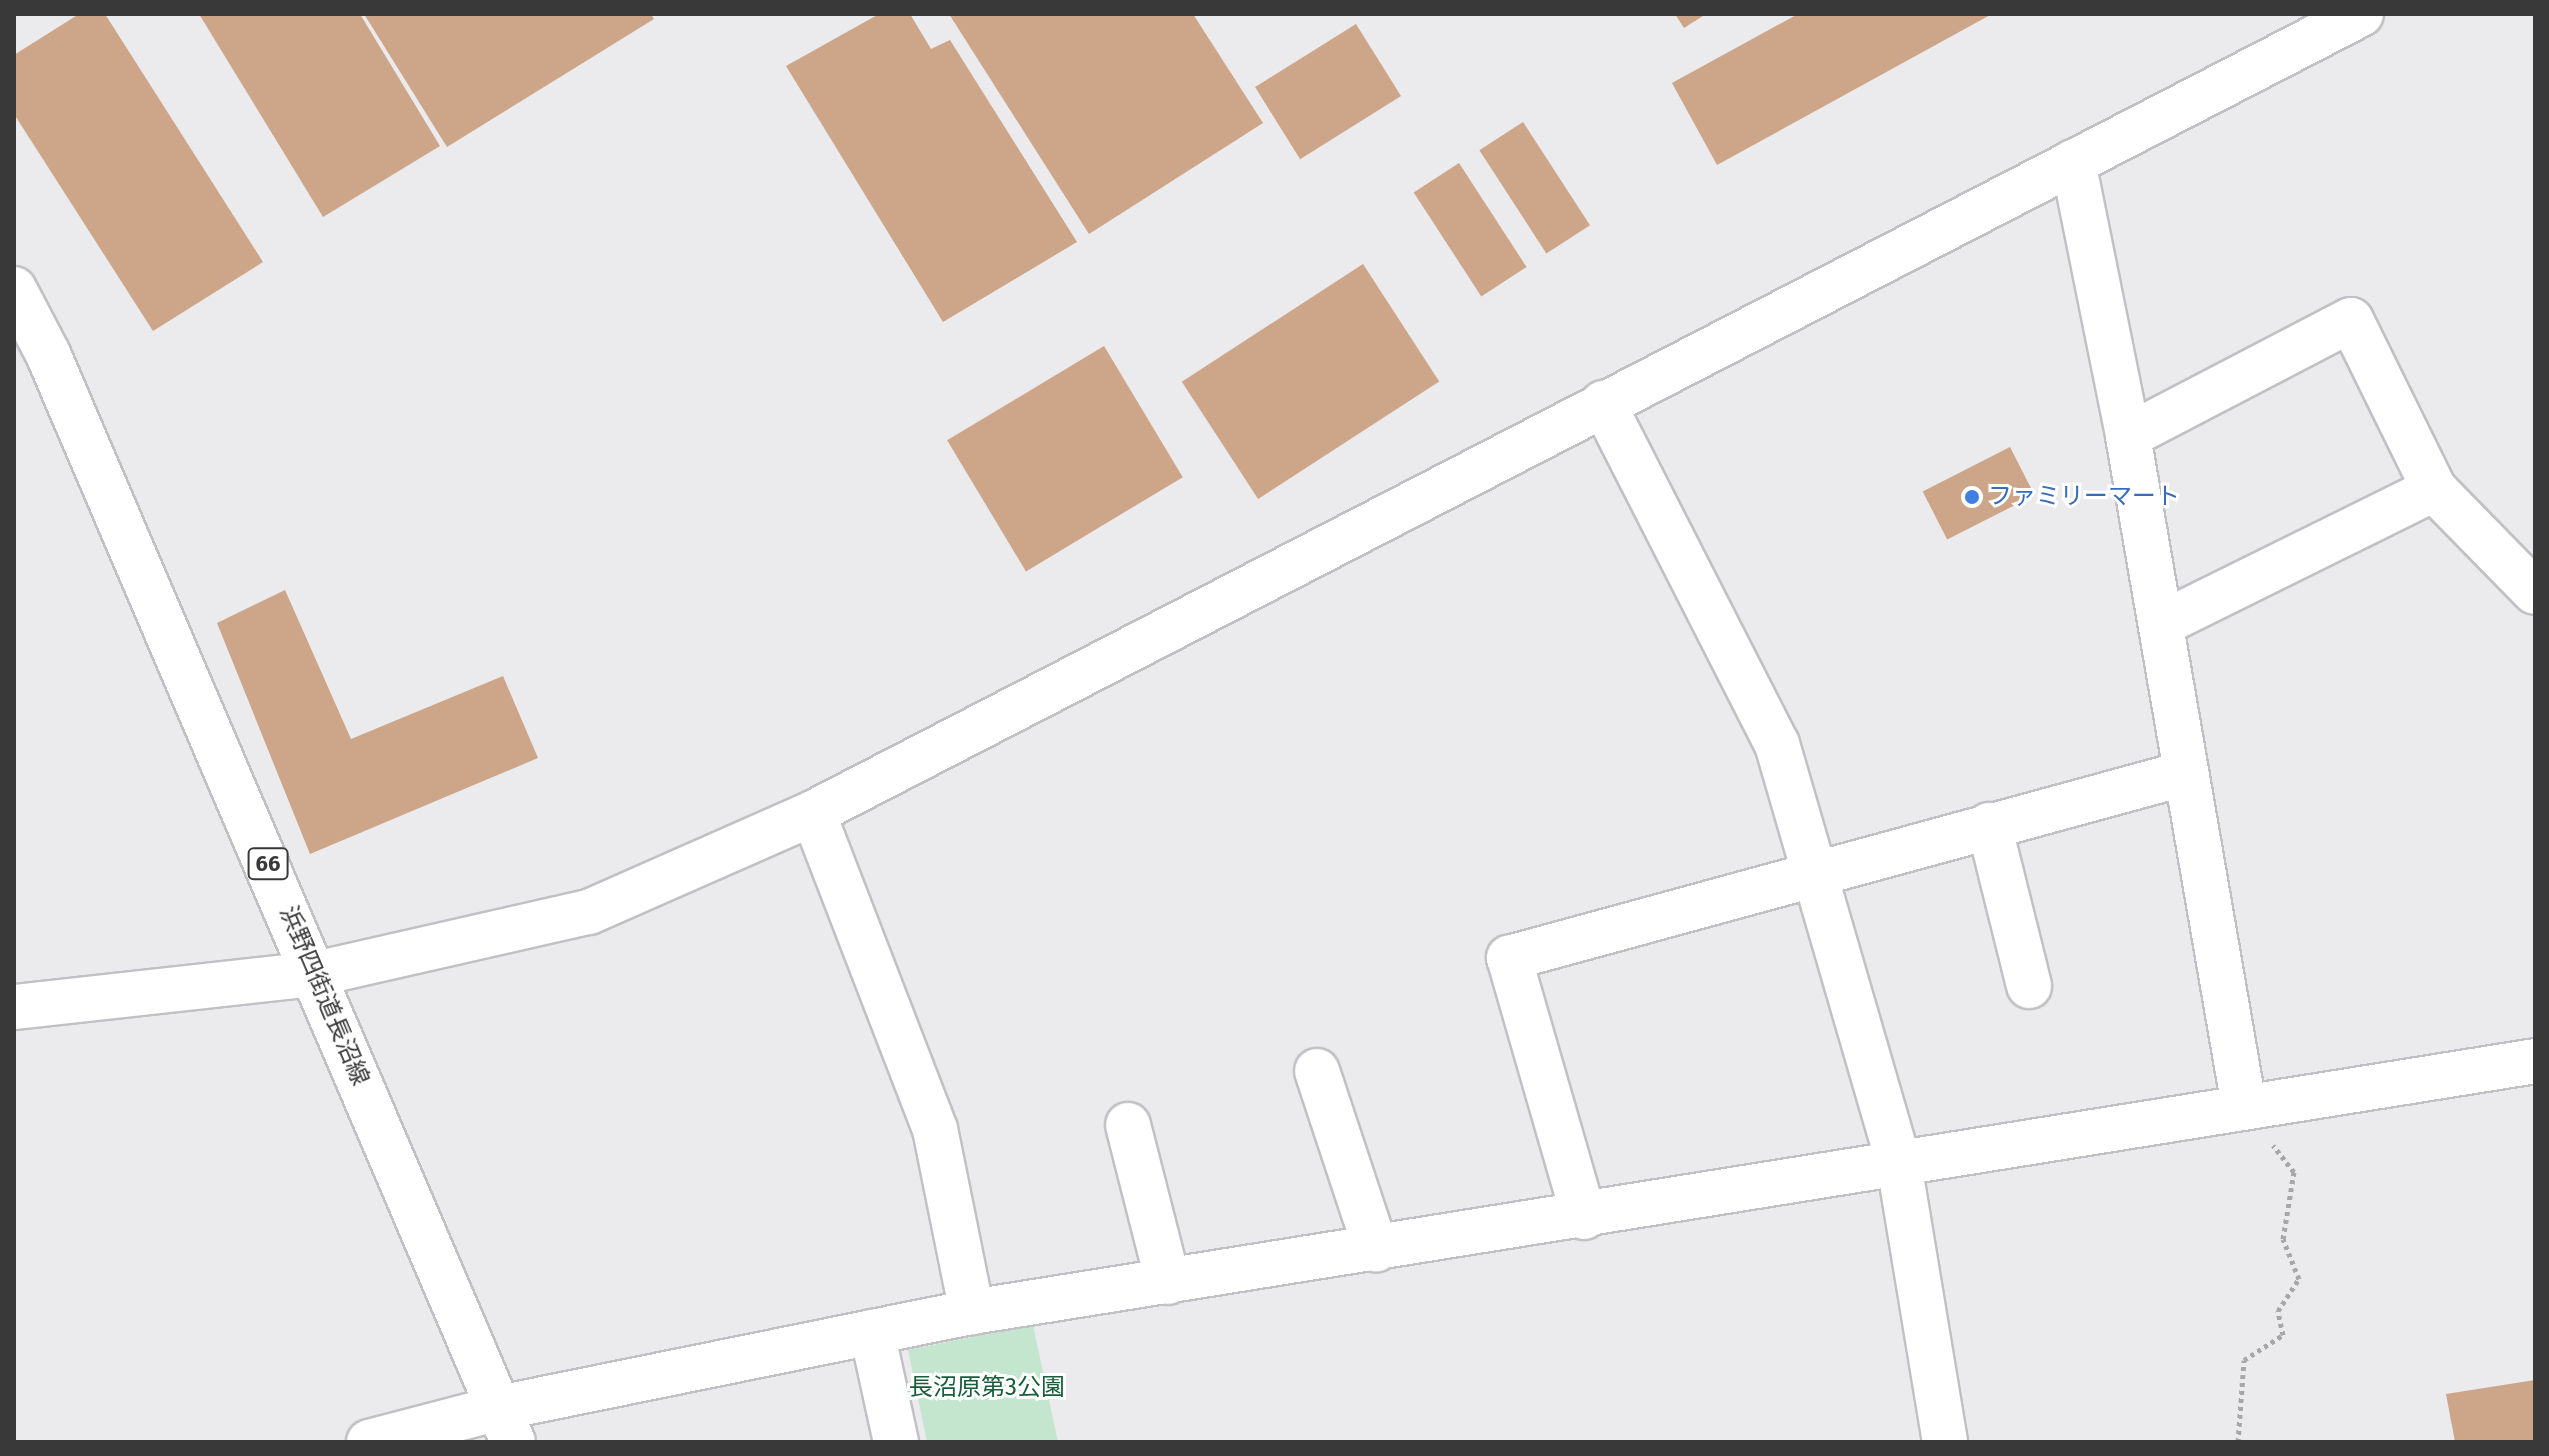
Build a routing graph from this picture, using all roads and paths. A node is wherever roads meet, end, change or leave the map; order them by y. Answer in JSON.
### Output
{"nodes":[{"id":1,"x":2361,"y":14,"type":"edge"},
{"id":2,"x":2073,"y":162,"type":"junction"},
{"id":3,"x":14,"y":289,"type":"edge"},
{"id":4,"x":1603,"y":403,"type":"junction"},
{"id":5,"x":2128,"y":436,"type":"junction"},
{"id":6,"x":2434,"y":489,"type":"junction"},
{"id":7,"x":2535,"y":592,"type":"edge"},
{"id":8,"x":2161,"y":624,"type":"junction"},
{"id":9,"x":2186,"y":773,"type":"junction"},
{"id":10,"x":813,"y":813,"type":"junction"},
{"id":11,"x":1989,"y":825,"type":"junction"},
{"id":12,"x":1814,"y":872,"type":"junction"},
{"id":13,"x":315,"y":974,"type":"junction"},
{"id":14,"x":2029,"y":986,"type":"dead end"},
{"id":15,"x":14,"y":1007,"type":"edge"},
{"id":16,"x":2535,"y":1061,"type":"edge"},
{"id":17,"x":1317,"y":1071,"type":"dead end"},
{"id":18,"x":2244,"y":1106,"type":"junction"},
{"id":19,"x":1128,"y":1125,"type":"dead end"},
{"id":20,"x":1899,"y":1164,"type":"junction"},
{"id":21,"x":1584,"y":1217,"type":"junction"},
{"id":22,"x":1376,"y":1249,"type":"junction"},
{"id":23,"x":1168,"y":1282,"type":"junction"},
{"id":24,"x":972,"y":1312,"type":"junction"},
{"id":25,"x":872,"y":1332,"type":"junction"},
{"id":26,"x":506,"y":1425,"type":"edge"},
{"id":27,"x":369,"y":1442,"type":"edge"},
{"id":28,"x":896,"y":1442,"type":"edge"},
{"id":29,"x":1945,"y":1442,"type":"edge"},
{"id":30,"x":2238,"y":1442,"type":"edge"}],
"edges":[{"from":1,"to":2,"type":"street"},
{"from":2,"to":4,"type":"street"},
{"from":2,"to":5,"type":"street"},
{"from":3,"to":13,"type":"street","name":"浜野四街道長沼線","number":"66"},
{"from":4,"to":10,"type":"street"},
{"from":4,"to":12,"type":"street"},
{"from":5,"to":6,"type":"street"},
{"from":5,"to":8,"type":"street"},
{"from":6,"to":7,"type":"street"},
{"from":6,"to":8,"type":"street"},
{"from":8,"to":9,"type":"street"},
{"from":9,"to":11,"type":"street"},
{"from":9,"to":18,"type":"street"},
{"from":10,"to":13,"type":"street"},
{"from":10,"to":24,"type":"street"},
{"from":11,"to":12,"type":"street"},
{"from":11,"to":14,"type":"street"},
{"from":12,"to":20,"type":"street"},
{"from":12,"to":21,"type":"street"},
{"from":13,"to":15,"type":"street"},
{"from":13,"to":26,"type":"street","name":"浜野四街道長沼線","number":"66"},
{"from":16,"to":18,"type":"street"},
{"from":17,"to":22,"type":"street"},
{"from":18,"to":20,"type":"street"},
{"from":18,"to":30,"type":"path"},
{"from":19,"to":23,"type":"street"},
{"from":20,"to":21,"type":"street"},
{"from":20,"to":29,"type":"street"},
{"from":21,"to":22,"type":"street"},
{"from":22,"to":23,"type":"street"},
{"from":23,"to":24,"type":"street"},
{"from":24,"to":25,"type":"street"},
{"from":25,"to":26,"type":"street"},
{"from":25,"to":28,"type":"street"},
{"from":26,"to":27,"type":"street"}]}
